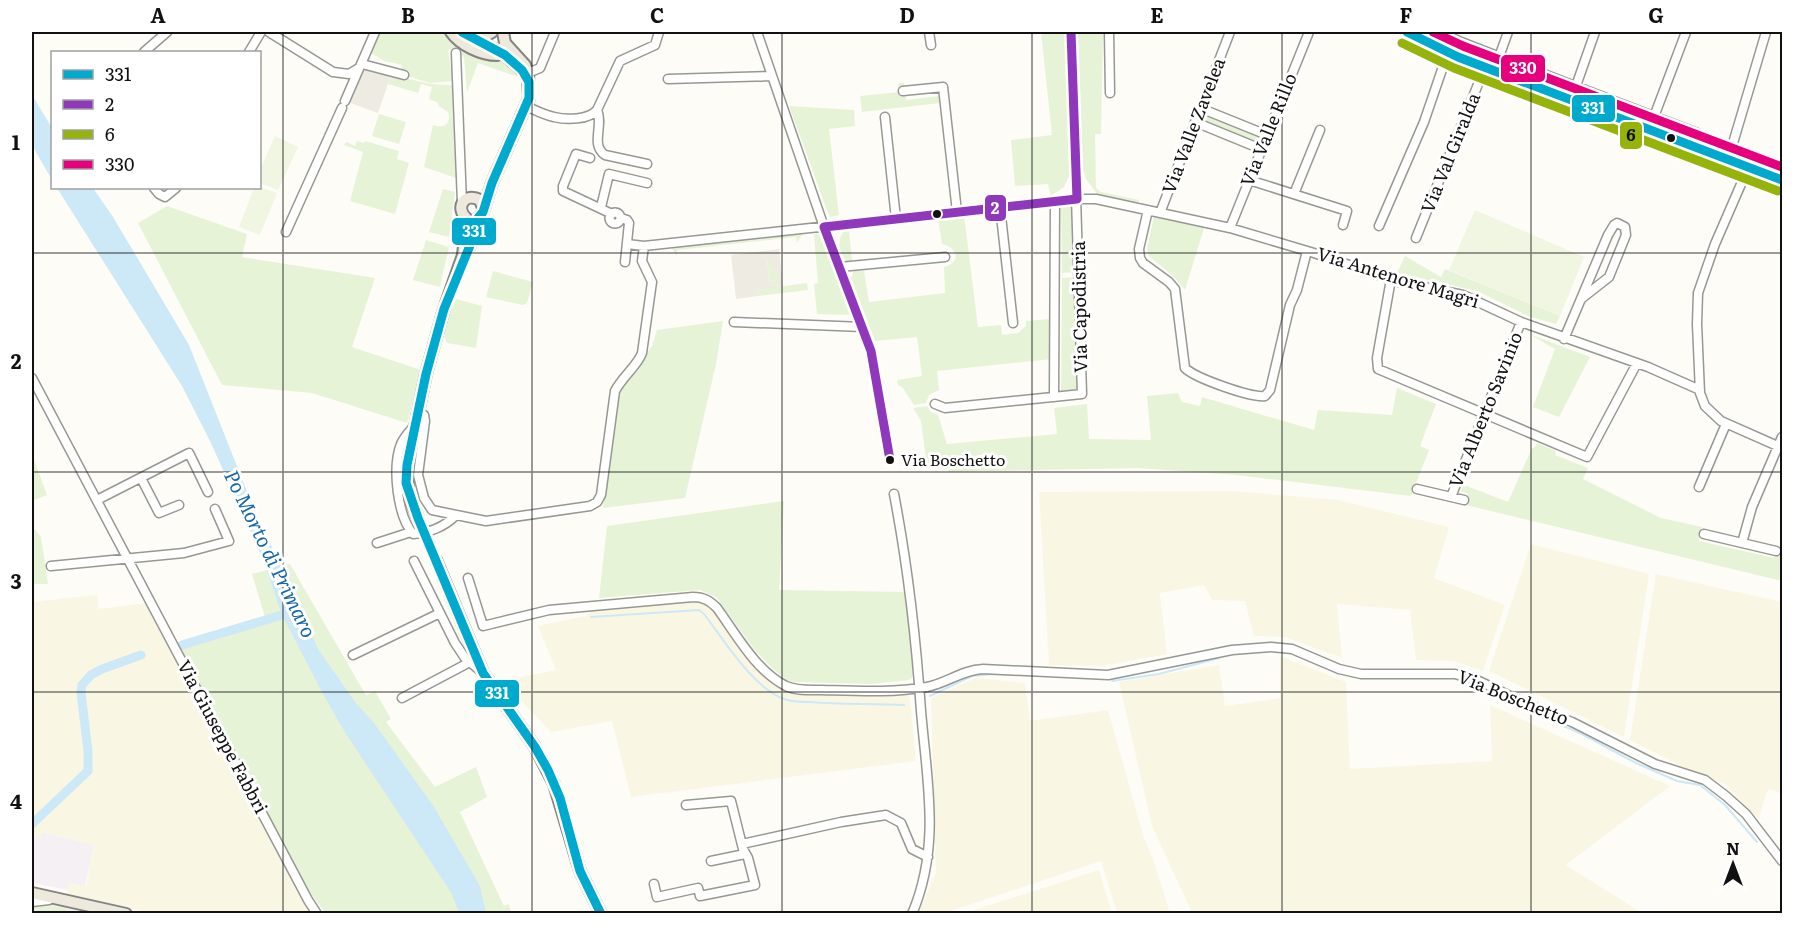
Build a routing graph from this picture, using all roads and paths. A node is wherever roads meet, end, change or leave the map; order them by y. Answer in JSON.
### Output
{"nodes":[{"id":1,"x":167,"y":32,"type":"edge"},
{"id":2,"x":261,"y":32,"type":"edge"},
{"id":3,"x":269,"y":32,"type":"edge"},
{"id":4,"x":375,"y":32,"type":"edge"},
{"id":5,"x":451,"y":32,"type":"edge"},
{"id":6,"x":462,"y":32,"type":"edge"},
{"id":7,"x":494,"y":32,"type":"edge"},
{"id":8,"x":503,"y":32,"type":"edge"},
{"id":9,"x":555,"y":32,"type":"edge"},
{"id":10,"x":659,"y":32,"type":"edge"},
{"id":11,"x":757,"y":32,"type":"edge"},
{"id":12,"x":929,"y":32,"type":"edge"},
{"id":13,"x":1071,"y":32,"type":"edge"},
{"id":14,"x":1109,"y":32,"type":"edge"},
{"id":15,"x":1230,"y":32,"type":"edge"},
{"id":16,"x":1309,"y":32,"type":"edge"},
{"id":17,"x":1407,"y":32,"type":"edge"},
{"id":18,"x":1440,"y":32,"type":"edge"},
{"id":19,"x":1508,"y":32,"type":"edge"},
{"id":20,"x":1595,"y":32,"type":"edge"},
{"id":21,"x":1686,"y":32,"type":"edge"},
{"id":22,"x":1766,"y":32,"type":"edge"},
{"id":23,"x":472,"y":38,"type":"junction"},
{"id":24,"x":931,"y":45,"type":"dead end"},
{"id":25,"x":145,"y":51,"type":"edge"},
{"id":26,"x":250,"y":51,"type":"edge"},
{"id":27,"x":1448,"y":52,"type":"junction"},
{"id":28,"x":456,"y":53,"type":"dead end"},
{"id":29,"x":505,"y":55,"type":"junction"},
{"id":30,"x":1499,"y":57,"type":"junction"},
{"id":31,"x":361,"y":66,"type":"junction"},
{"id":32,"x":1485,"y":67,"type":"junction"},
{"id":33,"x":404,"y":75,"type":"dead end"},
{"id":34,"x":772,"y":76,"type":"junction"},
{"id":35,"x":528,"y":77,"type":"junction"},
{"id":36,"x":668,"y":79,"type":"dead end"},
{"id":37,"x":1576,"y":86,"type":"junction"},
{"id":38,"x":903,"y":92,"type":"dead end"},
{"id":39,"x":1110,"y":93,"type":"dead end"},
{"id":40,"x":526,"y":106,"type":"junction"},
{"id":41,"x":1200,"y":108,"type":"junction"},
{"id":42,"x":597,"y":110,"type":"junction"},
{"id":43,"x":885,"y":117,"type":"dead end"},
{"id":44,"x":1654,"y":117,"type":"junction"},
{"id":45,"x":1195,"y":122,"type":"junction"},
{"id":46,"x":1320,"y":130,"type":"dead end"},
{"id":47,"x":1649,"y":130,"type":"junction"},
{"id":48,"x":1697,"y":132,"type":"dead end"},
{"id":49,"x":1267,"y":135,"type":"junction"},
{"id":50,"x":1261,"y":149,"type":"junction"},
{"id":51,"x":590,"y":158,"type":"dead end"},
{"id":52,"x":1728,"y":160,"type":"junction"},
{"id":53,"x":647,"y":164,"type":"dead end"},
{"id":54,"x":1782,"y":166,"type":"edge"},
{"id":55,"x":1748,"y":168,"type":"junction"},
{"id":56,"x":1777,"y":178,"type":"edge"},
{"id":57,"x":1249,"y":180,"type":"junction"},
{"id":58,"x":647,"y":183,"type":"dead end"},
{"id":59,"x":156,"y":189,"type":"edge"},
{"id":60,"x":175,"y":189,"type":"edge"},
{"id":61,"x":1294,"y":194,"type":"junction"},
{"id":62,"x":464,"y":196,"type":"junction"},
{"id":63,"x":1077,"y":199,"type":"junction"},
{"id":64,"x":1055,"y":201,"type":"junction"},
{"id":65,"x":482,"y":204,"type":"junction"},
{"id":66,"x":601,"y":207,"type":"junction"},
{"id":67,"x":1000,"y":207,"type":"junction"},
{"id":68,"x":1148,"y":210,"type":"junction"},
{"id":69,"x":957,"y":212,"type":"junction"},
{"id":70,"x":1160,"y":213,"type":"junction"},
{"id":71,"x":472,"y":218,"type":"junction"},
{"id":72,"x":896,"y":219,"type":"junction"},
{"id":73,"x":1342,"y":225,"type":"dead end"},
{"id":74,"x":1378,"y":226,"type":"dead end"},
{"id":75,"x":824,"y":227,"type":"junction"},
{"id":76,"x":1230,"y":228,"type":"junction"},
{"id":77,"x":286,"y":232,"type":"dead end"},
{"id":78,"x":1416,"y":238,"type":"dead end"},
{"id":79,"x":627,"y":244,"type":"junction"},
{"id":80,"x":644,"y":246,"type":"junction"},
{"id":81,"x":1603,"y":247,"type":"junction"},
{"id":82,"x":1307,"y":251,"type":"junction"},
{"id":83,"x":1618,"y":254,"type":"junction"},
{"id":84,"x":945,"y":257,"type":"dead end"},
{"id":85,"x":624,"y":262,"type":"dead end"},
{"id":86,"x":840,"y":267,"type":"junction"},
{"id":87,"x":1390,"y":279,"type":"junction"},
{"id":88,"x":1581,"y":298,"type":"junction"},
{"id":89,"x":734,"y":322,"type":"dead end"},
{"id":90,"x":1013,"y":322,"type":"dead end"},
{"id":91,"x":1521,"y":322,"type":"junction"},
{"id":92,"x":863,"y":327,"type":"junction"},
{"id":93,"x":1564,"y":339,"type":"junction"},
{"id":94,"x":1637,"y":363,"type":"junction"},
{"id":95,"x":32,"y":378,"type":"edge"},
{"id":96,"x":1700,"y":390,"type":"junction"},
{"id":97,"x":1054,"y":397,"type":"junction"},
{"id":98,"x":935,"y":404,"type":"dead end"},
{"id":99,"x":1484,"y":415,"type":"junction"},
{"id":100,"x":417,"y":418,"type":"junction"},
{"id":101,"x":1726,"y":424,"type":"junction"},
{"id":102,"x":1782,"y":437,"type":"edge"},
{"id":103,"x":1780,"y":447,"type":"edge"},
{"id":104,"x":890,"y":460,"type":"dead end"},
{"id":105,"x":141,"y":478,"type":"junction"},
{"id":106,"x":1699,"y":487,"type":"dead end"},
{"id":107,"x":1417,"y":489,"type":"dead end"},
{"id":108,"x":208,"y":492,"type":"dead end"},
{"id":109,"x":894,"y":495,"type":"dead end"},
{"id":110,"x":1451,"y":497,"type":"junction"},
{"id":111,"x":1464,"y":500,"type":"dead end"},
{"id":112,"x":97,"y":501,"type":"junction"},
{"id":113,"x":179,"y":505,"type":"dead end"},
{"id":114,"x":215,"y":509,"type":"dead end"},
{"id":115,"x":455,"y":516,"type":"junction"},
{"id":116,"x":418,"y":518,"type":"tunnel mouth"},
{"id":117,"x":413,"y":533,"type":"junction"},
{"id":118,"x":1704,"y":534,"type":"dead end"},
{"id":119,"x":377,"y":543,"type":"dead end"},
{"id":120,"x":1742,"y":543,"type":"junction"},
{"id":121,"x":1776,"y":551,"type":"dead end"},
{"id":122,"x":128,"y":559,"type":"junction"},
{"id":123,"x":436,"y":560,"type":"tunnel mouth"},
{"id":124,"x":414,"y":561,"type":"dead end"},
{"id":125,"x":51,"y":566,"type":"dead end"},
{"id":126,"x":468,"y":578,"type":"dead end"},
{"id":127,"x":440,"y":613,"type":"junction"},
{"id":128,"x":353,"y":655,"type":"dead end"},
{"id":129,"x":470,"y":663,"type":"junction"},
{"id":130,"x":483,"y":673,"type":"junction"},
{"id":131,"x":920,"y":688,"type":"junction"},
{"id":132,"x":402,"y":698,"type":"dead end"},
{"id":133,"x":686,"y":806,"type":"dead end"},
{"id":134,"x":742,"y":844,"type":"junction"},
{"id":135,"x":745,"y":854,"type":"junction"},
{"id":136,"x":928,"y":857,"type":"junction"},
{"id":137,"x":711,"y":861,"type":"dead end"},
{"id":138,"x":1782,"y":861,"type":"edge"},
{"id":139,"x":654,"y":884,"type":"dead end"},
{"id":140,"x":32,"y":893,"type":"edge"},
{"id":141,"x":32,"y":902,"type":"edge"},
{"id":142,"x":80,"y":902,"type":"junction"},
{"id":143,"x":316,"y":913,"type":"edge"},
{"id":144,"x":126,"y":914,"type":"edge"},
{"id":145,"x":601,"y":914,"type":"edge"},
{"id":146,"x":912,"y":914,"type":"edge"}],
"edges":[{"from":1,"to":25,"type":"street"},
{"from":2,"to":26,"type":"street"},
{"from":3,"to":31,"type":"street"},
{"from":4,"to":31,"type":"street"},
{"from":5,"to":29,"type":"main road"},
{"from":6,"to":23,"type":"main road"},
{"from":7,"to":23,"type":"main road"},
{"from":7,"to":29,"type":"main road"},
{"from":8,"to":35,"type":"main road"},
{"from":9,"to":35,"type":"street"},
{"from":10,"to":42,"type":"street"},
{"from":11,"to":34,"type":"street"},
{"from":12,"to":24,"type":"street"},
{"from":13,"to":63,"type":"street","name":"Via Capodistria"},
{"from":14,"to":39,"type":"street"},
{"from":15,"to":41,"type":"street","name":"Via Valle Zavelea"},
{"from":16,"to":49,"type":"street","name":"Via Valle Rillo"},
{"from":17,"to":27,"type":"main road"},
{"from":18,"to":30,"type":"street"},
{"from":19,"to":30,"type":"street"},
{"from":20,"to":37,"type":"street"},
{"from":21,"to":44,"type":"street"},
{"from":22,"to":52,"type":"street"},
{"from":23,"to":29,"type":"main road"},
{"from":27,"to":32,"type":"main road"},
{"from":27,"to":74,"type":"street"},
{"from":28,"to":62,"type":"street"},
{"from":29,"to":35,"type":"main road"},
{"from":30,"to":37,"type":"street"},
{"from":31,"to":33,"type":"street"},
{"from":31,"to":77,"type":"street"},
{"from":32,"to":47,"type":"main road"},
{"from":32,"to":78,"type":"street","name":"Via Val Giralda"},
{"from":34,"to":36,"type":"street"},
{"from":34,"to":75,"type":"street"},
{"from":35,"to":40,"type":"main road"},
{"from":37,"to":44,"type":"street"},
{"from":38,"to":69,"type":"street"},
{"from":40,"to":42,"type":"street"},
{"from":40,"to":65,"type":"main road"},
{"from":41,"to":45,"type":"street","name":"Via Valle Zavelea"},
{"from":41,"to":49,"type":"street"},
{"from":42,"to":53,"type":"street"},
{"from":43,"to":72,"type":"street"},
{"from":44,"to":47,"type":"street"},
{"from":44,"to":48,"type":"street"},
{"from":45,"to":50,"type":"street"},
{"from":45,"to":70,"type":"street","name":"Via Valle Zavelea"},
{"from":46,"to":61,"type":"street"},
{"from":47,"to":52,"type":"main road"},
{"from":49,"to":50,"type":"street","name":"Via Valle Rillo"},
{"from":50,"to":57,"type":"street","name":"Via Valle Rillo"},
{"from":51,"to":66,"type":"street"},
{"from":52,"to":55,"type":"main road"},
{"from":54,"to":56,"type":"street"},
{"from":55,"to":56,"type":"main road"},
{"from":55,"to":96,"type":"street"},
{"from":57,"to":61,"type":"street"},
{"from":57,"to":76,"type":"street","name":"Via Valle Rillo"},
{"from":58,"to":66,"type":"street"},
{"from":59,"to":60,"type":"street"},
{"from":61,"to":73,"type":"street"},
{"from":62,"to":65,"type":"main road"},
{"from":62,"to":71,"type":"main road"},
{"from":63,"to":64,"type":"street"},
{"from":63,"to":68,"type":"street"},
{"from":63,"to":97,"type":"street","name":"Via Capodistria"},
{"from":64,"to":67,"type":"street"},
{"from":64,"to":97,"type":"street","name":"Via Capodistria"},
{"from":65,"to":71,"type":"main road"},
{"from":66,"to":79,"type":"street"},
{"from":67,"to":69,"type":"street"},
{"from":67,"to":90,"type":"street"},
{"from":68,"to":70,"type":"street"},
{"from":68,"to":82,"type":"street"},
{"from":69,"to":72,"type":"street"},
{"from":70,"to":76,"type":"street","name":"Via Valle Zavelea"},
{"from":71,"to":100,"type":"main road"},
{"from":72,"to":75,"type":"street"},
{"from":75,"to":80,"type":"street"},
{"from":75,"to":86,"type":"street"},
{"from":76,"to":82,"type":"street","name":"Via Valle Zavelea"},
{"from":79,"to":80,"type":"street"},
{"from":79,"to":85,"type":"street"},
{"from":80,"to":115,"type":"street"},
{"from":81,"to":83,"type":"street"},
{"from":81,"to":83,"type":"street"},
{"from":81,"to":88,"type":"street"},
{"from":82,"to":87,"type":"street","name":"Via Antenore Magri"},
{"from":83,"to":88,"type":"street"},
{"from":84,"to":86,"type":"street"},
{"from":86,"to":92,"type":"street"},
{"from":87,"to":91,"type":"street","name":"Via Antenore Magri"},
{"from":87,"to":99,"type":"street"},
{"from":88,"to":93,"type":"street"},
{"from":89,"to":92,"type":"street"},
{"from":91,"to":93,"type":"street","name":"Via Antenore Magri"},
{"from":91,"to":99,"type":"street","name":"Via Alberto Savinio"},
{"from":92,"to":104,"type":"street"},
{"from":93,"to":94,"type":"street","name":"Via Antenore Magri"},
{"from":94,"to":96,"type":"street","name":"Via Antenore Magri"},
{"from":94,"to":99,"type":"street"},
{"from":95,"to":112,"type":"street","name":"Via Giuseppe Fabbri"},
{"from":96,"to":101,"type":"street"},
{"from":97,"to":98,"type":"street"},
{"from":99,"to":110,"type":"street","name":"Via Alberto Savinio"},
{"from":100,"to":115,"type":"street"},
{"from":100,"to":116,"type":"main road"},
{"from":100,"to":117,"type":"street"},
{"from":101,"to":103,"type":"street"},
{"from":101,"to":106,"type":"street"},
{"from":102,"to":103,"type":"street"},
{"from":103,"to":120,"type":"street"},
{"from":105,"to":108,"type":"street"},
{"from":105,"to":112,"type":"street"},
{"from":105,"to":113,"type":"street"},
{"from":107,"to":110,"type":"street","name":"Via Alberto Savinio"},
{"from":109,"to":131,"type":"street"},
{"from":110,"to":111,"type":"street","name":"Via Alberto Savinio"},
{"from":112,"to":122,"type":"street","name":"Via Giuseppe Fabbri"},
{"from":114,"to":122,"type":"street"},
{"from":115,"to":117,"type":"street"},
{"from":117,"to":119,"type":"street"},
{"from":118,"to":120,"type":"street"},
{"from":120,"to":121,"type":"street"},
{"from":122,"to":125,"type":"street"},
{"from":122,"to":143,"type":"street","name":"Via Giuseppe Fabbri"},
{"from":123,"to":130,"type":"main road"},
{"from":124,"to":127,"type":"street"},
{"from":126,"to":131,"type":"street","name":"Via Boschetto"},
{"from":127,"to":128,"type":"street"},
{"from":127,"to":129,"type":"street"},
{"from":129,"to":130,"type":"street"},
{"from":129,"to":132,"type":"street"},
{"from":130,"to":145,"type":"main road"},
{"from":131,"to":136,"type":"street"},
{"from":131,"to":138,"type":"street","name":"Via Boschetto"},
{"from":133,"to":134,"type":"street"},
{"from":134,"to":135,"type":"street"},
{"from":134,"to":136,"type":"street"},
{"from":135,"to":137,"type":"street"},
{"from":135,"to":139,"type":"street"},
{"from":136,"to":146,"type":"street"},
{"from":140,"to":142,"type":"main road"},
{"from":141,"to":142,"type":"street"},
{"from":142,"to":144,"type":"main road"}]}
